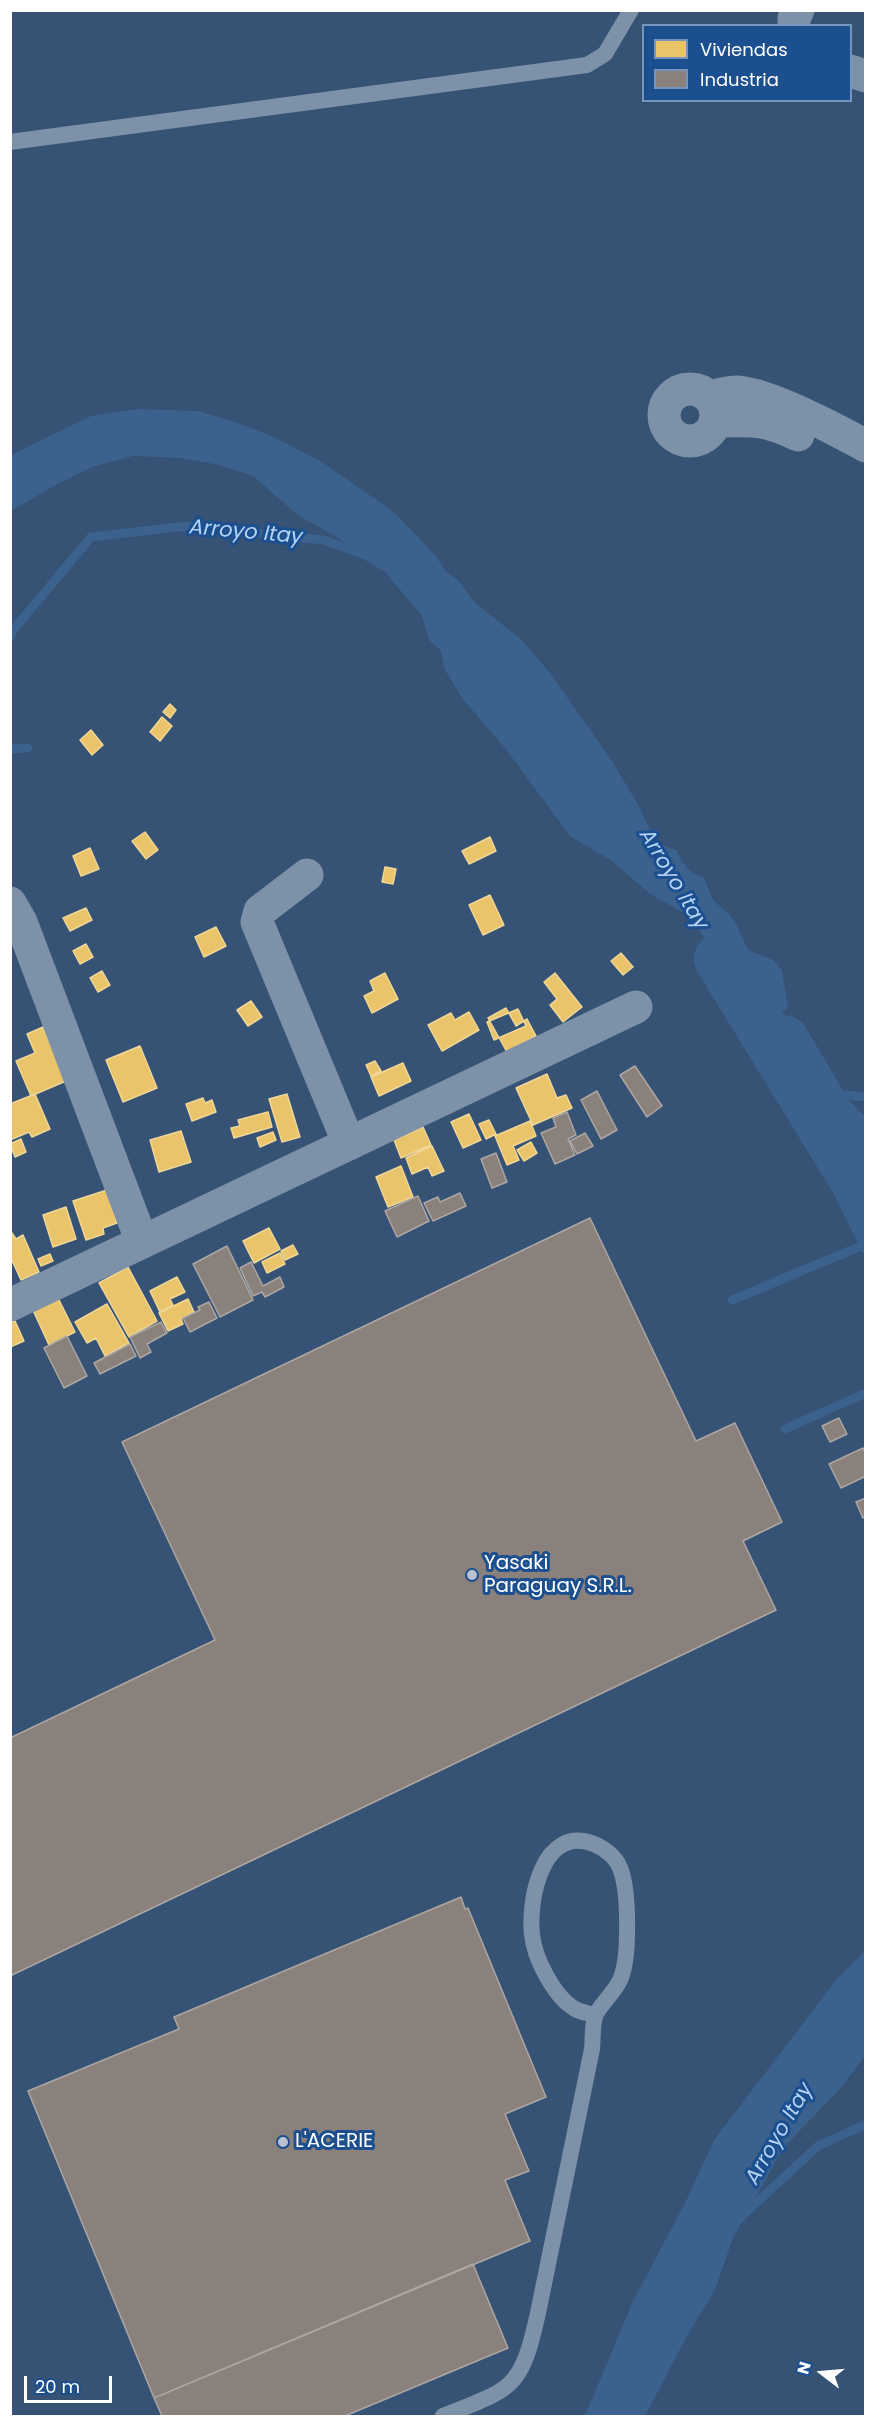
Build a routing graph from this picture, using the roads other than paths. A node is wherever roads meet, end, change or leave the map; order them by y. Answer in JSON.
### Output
{"nodes":[{"id":1,"x":631,"y":10,"type":"edge"},
{"id":2,"x":10,"y":142,"type":"edge"},
{"id":3,"x":866,"y":446,"type":"edge"},
{"id":4,"x":866,"y":468,"type":"edge"},
{"id":5,"x":307,"y":875,"type":"dead end"},
{"id":6,"x":10,"y":903,"type":"edge"},
{"id":7,"x":636,"y":1007,"type":"dead end"},
{"id":8,"x":349,"y":1143,"type":"junction"},
{"id":9,"x":142,"y":1242,"type":"junction"},
{"id":10,"x":10,"y":1305,"type":"edge"},
{"id":11,"x":595,"y":2015,"type":"junction"},
{"id":12,"x":443,"y":2416,"type":"edge"}],
"edges":[{"from":1,"to":2,"type":"lane"},
{"from":3,"to":4,"type":"street"},
{"from":5,"to":8,"type":"street"},
{"from":6,"to":9,"type":"street"},
{"from":7,"to":8,"type":"street"},
{"from":8,"to":9,"type":"street"},
{"from":9,"to":10,"type":"street"},
{"from":11,"to":11,"type":"lane"},
{"from":11,"to":12,"type":"lane"}]}
